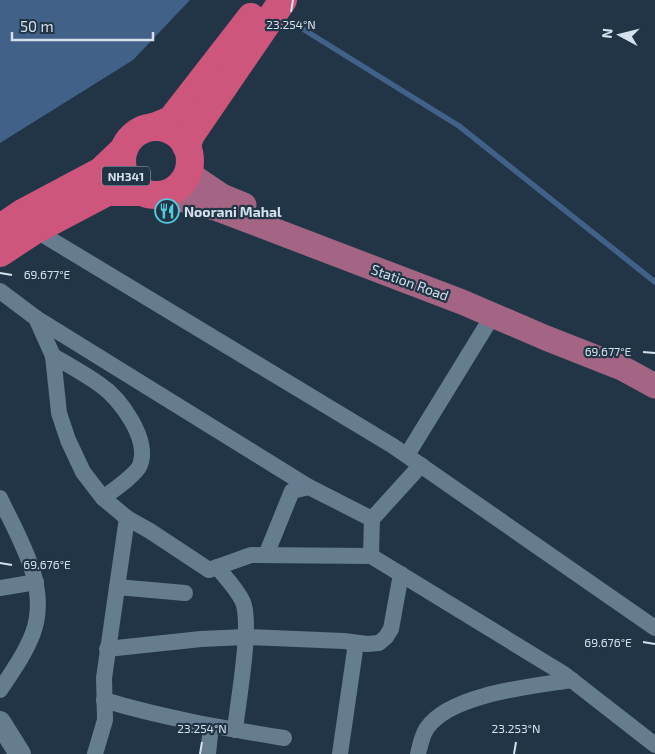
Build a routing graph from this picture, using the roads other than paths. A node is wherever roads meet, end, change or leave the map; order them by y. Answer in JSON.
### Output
{"nodes":[{"id":1,"x":265,"y":0,"type":"edge"},
{"id":2,"x":284,"y":0,"type":"edge"},
{"id":3,"x":154,"y":127,"type":"junction"},
{"id":4,"x":186,"y":146,"type":"junction"},
{"id":5,"x":124,"y":149,"type":"junction"},
{"id":6,"x":188,"y":173,"type":"junction"},
{"id":7,"x":151,"y":193,"type":"junction"},
{"id":8,"x":0,"y":228,"type":"edge"},
{"id":9,"x":35,"y":230,"type":"junction"},
{"id":10,"x":0,"y":253,"type":"edge"},
{"id":11,"x":0,"y":291,"type":"edge"},
{"id":12,"x":493,"y":315,"type":"junction"},
{"id":13,"x":36,"y":318,"type":"junction"},
{"id":14,"x":54,"y":356,"type":"junction"},
{"id":15,"x":655,"y":370,"type":"edge"},
{"id":16,"x":655,"y":386,"type":"edge"},
{"id":17,"x":407,"y":455,"type":"junction"},
{"id":18,"x":421,"y":465,"type":"junction"},
{"id":19,"x":309,"y":487,"type":"junction"},
{"id":20,"x":0,"y":498,"type":"edge"},
{"id":21,"x":103,"y":498,"type":"junction"},
{"id":22,"x":127,"y":518,"type":"junction"},
{"id":23,"x":372,"y":519,"type":"junction"},
{"id":24,"x":266,"y":555,"type":"junction"},
{"id":25,"x":371,"y":556,"type":"junction"},
{"id":26,"x":217,"y":567,"type":"junction"},
{"id":27,"x":400,"y":574,"type":"junction"},
{"id":28,"x":36,"y":582,"type":"junction"},
{"id":29,"x":116,"y":587,"type":"junction"},
{"id":30,"x":0,"y":588,"type":"edge"},
{"id":31,"x":184,"y":594,"type":"dead end"},
{"id":32,"x":655,"y":628,"type":"edge"},
{"id":33,"x":246,"y":637,"type":"junction"},
{"id":34,"x":356,"y":643,"type":"junction"},
{"id":35,"x":107,"y":649,"type":"junction"},
{"id":36,"x":572,"y":680,"type":"junction"},
{"id":37,"x":0,"y":690,"type":"edge"},
{"id":38,"x":104,"y":700,"type":"junction"},
{"id":39,"x":0,"y":722,"type":"edge"},
{"id":40,"x":211,"y":726,"type":"junction"},
{"id":41,"x":235,"y":730,"type":"junction"},
{"id":42,"x":284,"y":738,"type":"dead end"},
{"id":43,"x":655,"y":745,"type":"edge"},
{"id":44,"x":20,"y":754,"type":"edge"},
{"id":45,"x":95,"y":754,"type":"edge"},
{"id":46,"x":208,"y":754,"type":"edge"},
{"id":47,"x":340,"y":754,"type":"edge"},
{"id":48,"x":418,"y":754,"type":"edge"}],
"edges":[{"from":1,"to":3,"type":"highway","number":"NH341"},
{"from":2,"to":4,"type":"highway"},
{"from":3,"to":4,"type":"highway"},
{"from":3,"to":5,"type":"highway","number":"NH341"},
{"from":4,"to":6,"type":"highway"},
{"from":5,"to":7,"type":"highway","number":"NH341"},
{"from":5,"to":8,"type":"highway","number":"NH341"},
{"from":6,"to":7,"type":"highway","number":"NH341"},
{"from":6,"to":15,"type":"main road","name":"Station Road"},
{"from":7,"to":9,"type":"highway","number":"NH341"},
{"from":7,"to":12,"type":"main road","name":"Station Road"},
{"from":9,"to":10,"type":"highway","number":"NH341"},
{"from":9,"to":17,"type":"street"},
{"from":11,"to":13,"type":"street"},
{"from":12,"to":16,"type":"main road","name":"Station Road"},
{"from":12,"to":17,"type":"street"},
{"from":13,"to":14,"type":"street"},
{"from":13,"to":19,"type":"street"},
{"from":14,"to":21,"type":"street"},
{"from":14,"to":21,"type":"street"},
{"from":17,"to":18,"type":"street"},
{"from":18,"to":23,"type":"street"},
{"from":18,"to":32,"type":"street"},
{"from":19,"to":23,"type":"street"},
{"from":19,"to":24,"type":"street"},
{"from":20,"to":28,"type":"street"},
{"from":21,"to":22,"type":"street"},
{"from":22,"to":26,"type":"street"},
{"from":22,"to":29,"type":"street"},
{"from":23,"to":25,"type":"street"},
{"from":24,"to":25,"type":"street"},
{"from":24,"to":26,"type":"street"},
{"from":25,"to":27,"type":"street"},
{"from":26,"to":33,"type":"street"},
{"from":27,"to":34,"type":"street"},
{"from":27,"to":36,"type":"street"},
{"from":28,"to":30,"type":"street"},
{"from":28,"to":37,"type":"street"},
{"from":29,"to":31,"type":"street"},
{"from":29,"to":35,"type":"street"},
{"from":33,"to":34,"type":"street"},
{"from":33,"to":35,"type":"street"},
{"from":33,"to":41,"type":"street"},
{"from":34,"to":47,"type":"street"},
{"from":35,"to":38,"type":"street"},
{"from":36,"to":43,"type":"street"},
{"from":36,"to":48,"type":"street"},
{"from":38,"to":40,"type":"street"},
{"from":38,"to":45,"type":"street"},
{"from":39,"to":44,"type":"street"},
{"from":40,"to":41,"type":"street"},
{"from":40,"to":46,"type":"street"},
{"from":41,"to":42,"type":"street"}]}
